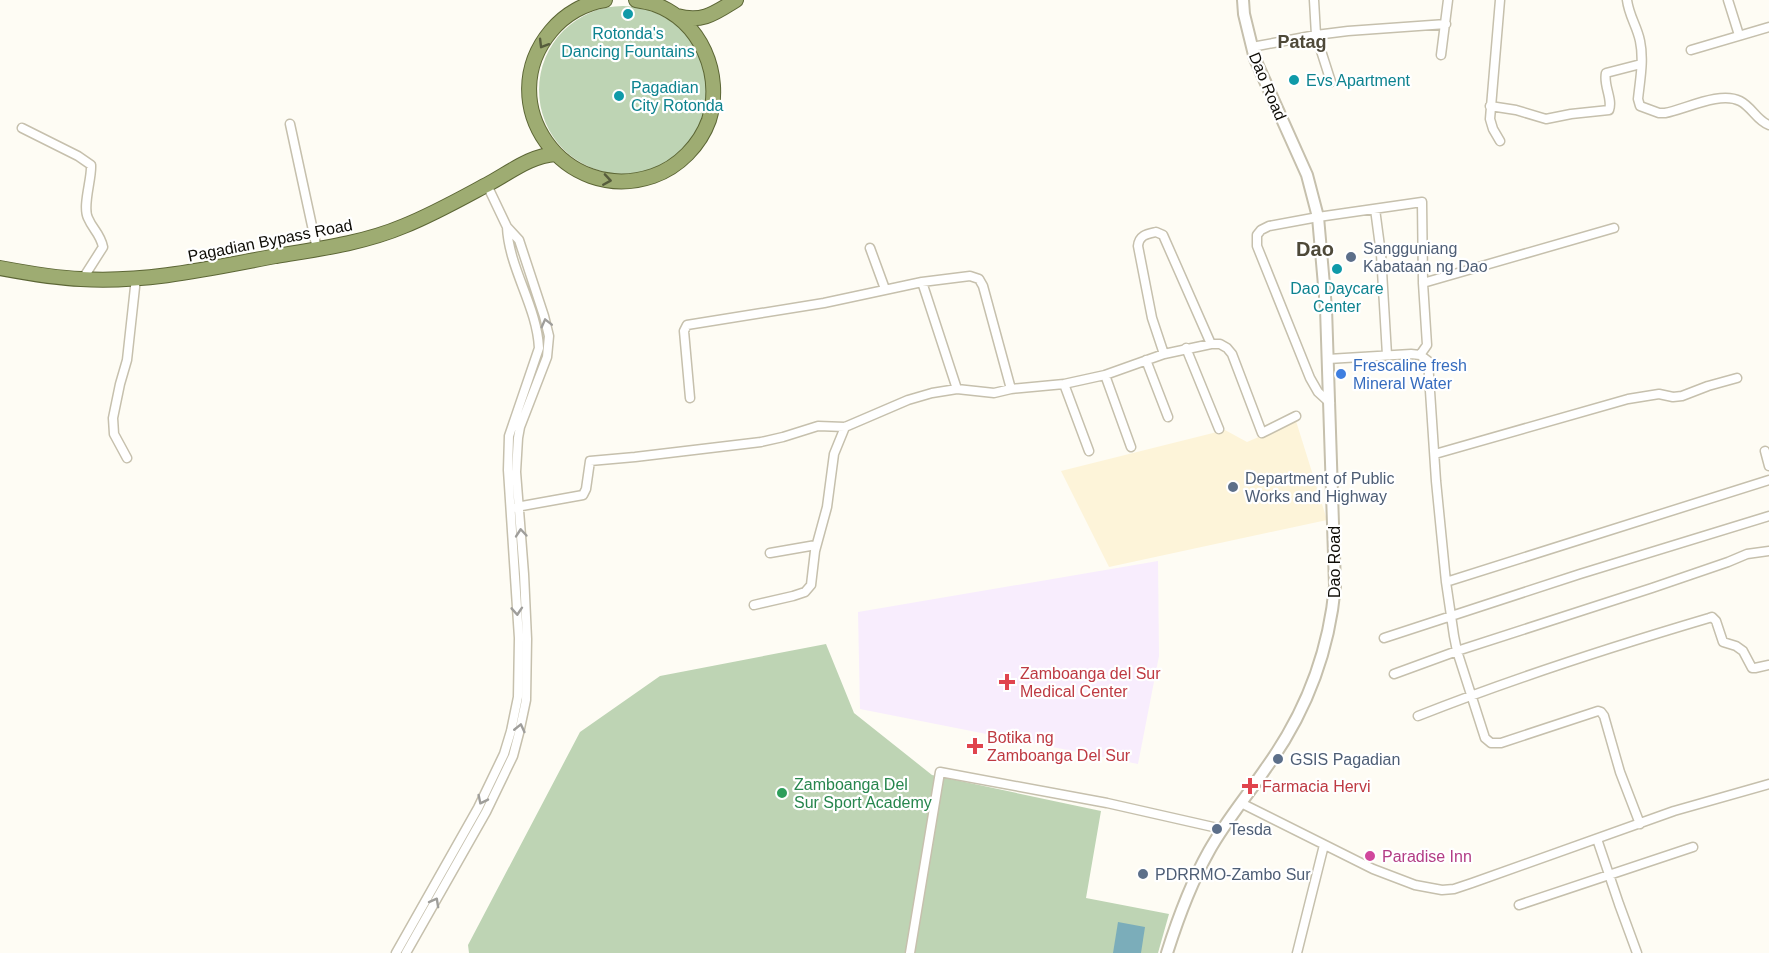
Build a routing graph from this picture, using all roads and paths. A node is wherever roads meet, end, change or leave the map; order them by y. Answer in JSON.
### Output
{"nodes":[{"id":1,"x":606,"y":0,"type":"edge"},
{"id":2,"x":636,"y":0,"type":"edge"},
{"id":3,"x":736,"y":0,"type":"edge"},
{"id":4,"x":1243,"y":0,"type":"edge"},
{"id":5,"x":1314,"y":0,"type":"edge"},
{"id":6,"x":1448,"y":0,"type":"edge"},
{"id":7,"x":1500,"y":0,"type":"edge"},
{"id":8,"x":1627,"y":0,"type":"edge"},
{"id":9,"x":1728,"y":0,"type":"edge"},
{"id":10,"x":675,"y":15,"type":"junction"},
{"id":11,"x":711,"y":15,"type":"junction"},
{"id":12,"x":1446,"y":24,"type":"junction"},
{"id":13,"x":1769,"y":27,"type":"edge"},
{"id":14,"x":1316,"y":35,"type":"junction"},
{"id":15,"x":1739,"y":35,"type":"junction"},
{"id":16,"x":700,"y":42,"type":"junction"},
{"id":17,"x":1252,"y":47,"type":"junction"},
{"id":18,"x":1691,"y":50,"type":"dead end"},
{"id":19,"x":1441,"y":55,"type":"dead end"},
{"id":20,"x":1641,"y":64,"type":"junction"},
{"id":21,"x":1331,"y":82,"type":"dead end"},
{"id":22,"x":1490,"y":106,"type":"junction"},
{"id":23,"x":290,"y":124,"type":"dead end"},
{"id":24,"x":1769,"y":125,"type":"edge"},
{"id":25,"x":22,"y":128,"type":"dead end"},
{"id":26,"x":540,"y":133,"type":"junction"},
{"id":27,"x":1500,"y":141,"type":"dead end"},
{"id":28,"x":556,"y":154,"type":"junction"},
{"id":29,"x":529,"y":159,"type":"junction"},
{"id":30,"x":487,"y":184,"type":"junction"},
{"id":31,"x":1375,"y":209,"type":"junction"},
{"id":32,"x":1318,"y":217,"type":"junction"},
{"id":33,"x":1614,"y":228,"type":"dead end"},
{"id":34,"x":870,"y":248,"type":"dead end"},
{"id":35,"x":317,"y":249,"type":"junction"},
{"id":36,"x":0,"y":268,"type":"edge"},
{"id":37,"x":136,"y":278,"type":"junction"},
{"id":38,"x":82,"y":279,"type":"junction"},
{"id":39,"x":922,"y":282,"type":"junction"},
{"id":40,"x":1423,"y":283,"type":"junction"},
{"id":41,"x":885,"y":289,"type":"junction"},
{"id":42,"x":1211,"y":344,"type":"junction"},
{"id":43,"x":1186,"y":348,"type":"junction"},
{"id":44,"x":1164,"y":354,"type":"junction"},
{"id":45,"x":1387,"y":355,"type":"junction"},
{"id":46,"x":1420,"y":355,"type":"junction"},
{"id":47,"x":1328,"y":358,"type":"junction"},
{"id":48,"x":1146,"y":360,"type":"junction"},
{"id":49,"x":1105,"y":375,"type":"junction"},
{"id":50,"x":1737,"y":378,"type":"dead end"},
{"id":51,"x":1064,"y":384,"type":"junction"},
{"id":52,"x":957,"y":389,"type":"junction"},
{"id":53,"x":1011,"y":389,"type":"junction"},
{"id":54,"x":690,"y":398,"type":"dead end"},
{"id":55,"x":1330,"y":403,"type":"junction"},
{"id":56,"x":1296,"y":416,"type":"dead end"},
{"id":57,"x":1168,"y":417,"type":"dead end"},
{"id":58,"x":845,"y":427,"type":"junction"},
{"id":59,"x":1219,"y":429,"type":"dead end"},
{"id":60,"x":1131,"y":447,"type":"dead end"},
{"id":61,"x":1765,"y":451,"type":"dead end"},
{"id":62,"x":1089,"y":452,"type":"dead end"},
{"id":63,"x":1435,"y":454,"type":"junction"},
{"id":64,"x":127,"y":458,"type":"dead end"},
{"id":65,"x":1769,"y":466,"type":"edge"},
{"id":66,"x":1769,"y":480,"type":"edge"},
{"id":67,"x":515,"y":508,"type":"junction"},
{"id":68,"x":1769,"y":516,"type":"edge"},
{"id":69,"x":816,"y":545,"type":"junction"},
{"id":70,"x":1769,"y":551,"type":"edge"},
{"id":71,"x":770,"y":553,"type":"dead end"},
{"id":72,"x":1446,"y":582,"type":"junction"},
{"id":73,"x":754,"y":605,"type":"dead end"},
{"id":74,"x":1451,"y":616,"type":"junction"},
{"id":75,"x":1384,"y":638,"type":"dead end"},
{"id":76,"x":1457,"y":651,"type":"junction"},
{"id":77,"x":1769,"y":664,"type":"edge"},
{"id":78,"x":1394,"y":674,"type":"dead end"},
{"id":79,"x":1471,"y":695,"type":"junction"},
{"id":80,"x":1418,"y":716,"type":"dead end"},
{"id":81,"x":1769,"y":784,"type":"edge"},
{"id":82,"x":1241,"y":803,"type":"junction"},
{"id":83,"x":1640,"y":824,"type":"junction"},
{"id":84,"x":1222,"y":829,"type":"junction"},
{"id":85,"x":1597,"y":839,"type":"junction"},
{"id":86,"x":1324,"y":845,"type":"junction"},
{"id":87,"x":1693,"y":847,"type":"dead end"},
{"id":88,"x":1609,"y":876,"type":"junction"},
{"id":89,"x":1519,"y":905,"type":"dead end"},
{"id":90,"x":396,"y":953,"type":"edge"},
{"id":91,"x":406,"y":953,"type":"edge"},
{"id":92,"x":910,"y":953,"type":"edge"},
{"id":93,"x":1167,"y":953,"type":"edge"},
{"id":94,"x":1297,"y":953,"type":"edge"},
{"id":95,"x":1637,"y":953,"type":"edge"}],
"edges":[{"from":1,"to":26,"type":"highway","one_way":true},
{"from":2,"to":10,"type":"highway"},
{"from":3,"to":11,"type":"highway"},
{"from":4,"to":17,"type":"street","name":"Dao Road"},
{"from":5,"to":14,"type":"street"},
{"from":6,"to":12,"type":"street"},
{"from":7,"to":22,"type":"street"},
{"from":8,"to":20,"type":"street"},
{"from":9,"to":15,"type":"street"},
{"from":10,"to":11,"type":"highway"},
{"from":10,"to":16,"type":"highway"},
{"from":11,"to":16,"type":"highway"},
{"from":12,"to":14,"type":"street"},
{"from":12,"to":19,"type":"street"},
{"from":13,"to":15,"type":"street"},
{"from":14,"to":17,"type":"street"},
{"from":14,"to":21,"type":"street"},
{"from":15,"to":18,"type":"street"},
{"from":28,"to":16,"type":"highway","one_way":true},
{"from":17,"to":32,"type":"street","name":"Dao Road"},
{"from":20,"to":22,"type":"street"},
{"from":20,"to":24,"type":"street"},
{"from":22,"to":27,"type":"street"},
{"from":23,"to":35,"type":"street"},
{"from":25,"to":38,"type":"street"},
{"from":26,"to":28,"type":"highway"},
{"from":26,"to":29,"type":"highway"},
{"from":28,"to":29,"type":"highway","name":"Pagadian Bypass Road"},
{"from":29,"to":30,"type":"highway","name":"Pagadian Bypass Road"},
{"from":30,"to":35,"type":"highway","name":"Pagadian Bypass Road"},
{"from":30,"to":67,"type":"street"},
{"from":31,"to":32,"type":"street"},
{"from":31,"to":40,"type":"street"},
{"from":31,"to":45,"type":"street"},
{"from":32,"to":47,"type":"street","name":"Dao Road"},
{"from":32,"to":55,"type":"street"},
{"from":33,"to":40,"type":"street"},
{"from":34,"to":41,"type":"street"},
{"from":35,"to":37,"type":"highway","name":"Pagadian Bypass Road"},
{"from":36,"to":38,"type":"highway","name":"Pagadian Bypass Road"},
{"from":37,"to":38,"type":"highway","name":"Pagadian Bypass Road"},
{"from":37,"to":64,"type":"street"},
{"from":39,"to":41,"type":"street"},
{"from":39,"to":52,"type":"street"},
{"from":39,"to":53,"type":"street"},
{"from":40,"to":46,"type":"street"},
{"from":41,"to":54,"type":"street"},
{"from":42,"to":43,"type":"street"},
{"from":42,"to":44,"type":"street"},
{"from":42,"to":56,"type":"street"},
{"from":43,"to":44,"type":"street"},
{"from":43,"to":59,"type":"street"},
{"from":44,"to":48,"type":"street"},
{"from":45,"to":46,"type":"street"},
{"from":45,"to":47,"type":"street"},
{"from":46,"to":63,"type":"street"},
{"from":47,"to":55,"type":"street","name":"Dao Road"},
{"from":48,"to":49,"type":"street"},
{"from":48,"to":57,"type":"street"},
{"from":49,"to":51,"type":"street"},
{"from":49,"to":60,"type":"street"},
{"from":50,"to":63,"type":"street"},
{"from":51,"to":53,"type":"street"},
{"from":51,"to":62,"type":"street"},
{"from":52,"to":53,"type":"street"},
{"from":52,"to":58,"type":"street"},
{"from":55,"to":82,"type":"street","name":"Dao Road"},
{"from":58,"to":67,"type":"street"},
{"from":58,"to":69,"type":"street"},
{"from":61,"to":65,"type":"street"},
{"from":63,"to":72,"type":"street"},
{"from":66,"to":72,"type":"street"},
{"from":67,"to":90,"type":"street","one_way":true},
{"from":91,"to":67,"type":"street","one_way":true},
{"from":68,"to":74,"type":"street"},
{"from":69,"to":71,"type":"street"},
{"from":69,"to":73,"type":"street"},
{"from":70,"to":76,"type":"street"},
{"from":72,"to":74,"type":"street"},
{"from":74,"to":75,"type":"street"},
{"from":74,"to":76,"type":"street"},
{"from":76,"to":78,"type":"street"},
{"from":76,"to":79,"type":"street"},
{"from":77,"to":79,"type":"street"},
{"from":79,"to":80,"type":"street"},
{"from":79,"to":83,"type":"street"},
{"from":81,"to":83,"type":"street"},
{"from":82,"to":84,"type":"street","name":"Dao Road"},
{"from":82,"to":86,"type":"street"},
{"from":83,"to":85,"type":"street"},
{"from":84,"to":92,"type":"street"},
{"from":84,"to":93,"type":"street","name":"Dao Road"},
{"from":85,"to":86,"type":"street"},
{"from":85,"to":88,"type":"street"},
{"from":86,"to":94,"type":"street"},
{"from":87,"to":88,"type":"street"},
{"from":88,"to":89,"type":"street"},
{"from":88,"to":95,"type":"street"}]}
